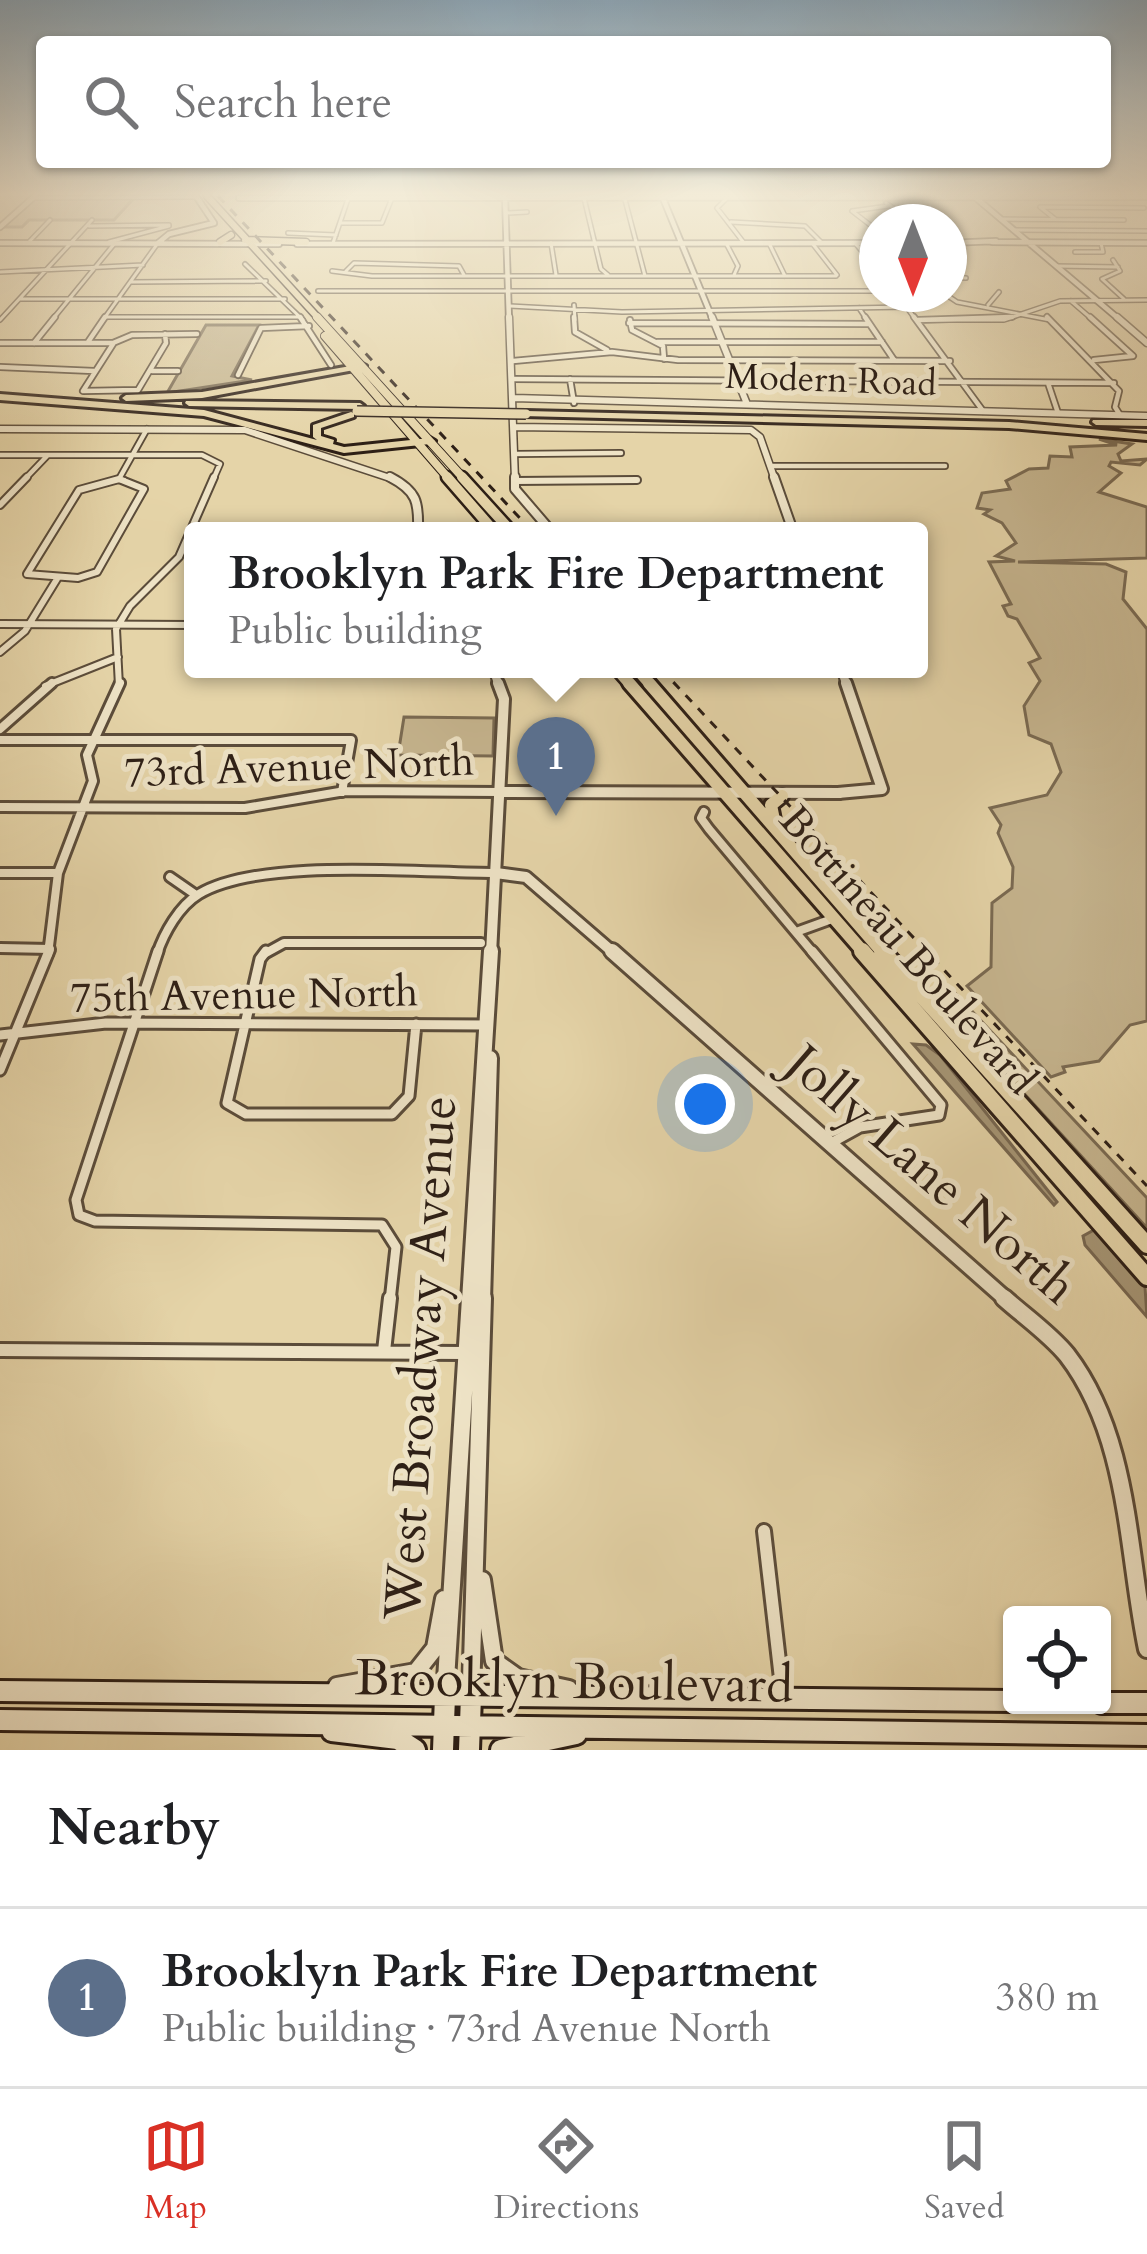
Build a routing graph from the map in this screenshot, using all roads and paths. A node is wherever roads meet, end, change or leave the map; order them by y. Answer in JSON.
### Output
{"nodes":[{"id":1,"x":40,"y":278,"type":"edge"},
{"id":2,"x":86,"y":278,"type":"edge"},
{"id":3,"x":134,"y":278,"type":"edge"},
{"id":4,"x":262,"y":278,"type":"edge"},
{"id":5,"x":275,"y":278,"type":"edge"},
{"id":6,"x":275,"y":278,"type":"edge"},
{"id":7,"x":405,"y":278,"type":"edge"},
{"id":8,"x":509,"y":278,"type":"edge"},
{"id":9,"x":698,"y":278,"type":"edge"},
{"id":10,"x":1070,"y":278,"type":"edge"},
{"id":11,"x":1106,"y":278,"type":"edge"},
{"id":12,"x":266,"y":281,"type":"junction"},
{"id":13,"x":130,"y":282,"type":"junction"},
{"id":14,"x":509,"y":290,"type":"junction"},
{"id":15,"x":704,"y":290,"type":"junction"},
{"id":16,"x":318,"y":291,"type":"dead end"},
{"id":17,"x":400,"y":291,"type":"junction"},
{"id":18,"x":859,"y":291,"type":"edge"},
{"id":19,"x":999,"y":292,"type":"dead end"},
{"id":20,"x":398,"y":298,"type":"dead end"},
{"id":21,"x":21,"y":299,"type":"junction"},
{"id":22,"x":69,"y":299,"type":"junction"},
{"id":23,"x":119,"y":299,"type":"junction"},
{"id":24,"x":285,"y":299,"type":"junction"},
{"id":25,"x":1070,"y":300,"type":"junction"},
{"id":26,"x":1096,"y":300,"type":"junction"},
{"id":27,"x":1125,"y":300,"type":"junction"},
{"id":28,"x":1147,"y":300,"type":"edge"},
{"id":29,"x":967,"y":303,"type":"edge"},
{"id":30,"x":574,"y":305,"type":"junction"},
{"id":31,"x":988,"y":305,"type":"junction"},
{"id":32,"x":510,"y":306,"type":"junction"},
{"id":33,"x":711,"y":307,"type":"junction"},
{"id":34,"x":858,"y":307,"type":"joint"},
{"id":35,"x":638,"y":310,"type":"junction"},
{"id":36,"x":1031,"y":311,"type":"junction"},
{"id":37,"x":912,"y":312,"type":"edge"},
{"id":38,"x":106,"y":316,"type":"junction"},
{"id":39,"x":301,"y":317,"type":"junction"},
{"id":40,"x":0,"y":320,"type":"edge"},
{"id":41,"x":918,"y":320,"type":"junction"},
{"id":42,"x":629,"y":323,"type":"junction"},
{"id":43,"x":717,"y":324,"type":"junction"},
{"id":44,"x":869,"y":324,"type":"junction"},
{"id":45,"x":309,"y":326,"type":"junction"},
{"id":46,"x":165,"y":334,"type":"junction"},
{"id":47,"x":197,"y":334,"type":"dead end"},
{"id":48,"x":657,"y":341,"type":"junction"},
{"id":49,"x":724,"y":341,"type":"junction"},
{"id":50,"x":882,"y":342,"type":"junction"},
{"id":51,"x":0,"y":343,"type":"edge"},
{"id":52,"x":34,"y":343,"type":"junction"},
{"id":53,"x":87,"y":343,"type":"junction"},
{"id":54,"x":113,"y":343,"type":"junction"},
{"id":55,"x":1147,"y":343,"type":"edge"},
{"id":56,"x":612,"y":352,"type":"junction"},
{"id":57,"x":664,"y":359,"type":"junction"},
{"id":58,"x":1092,"y":360,"type":"junction"},
{"id":59,"x":513,"y":361,"type":"junction"},
{"id":60,"x":731,"y":361,"type":"junction"},
{"id":61,"x":895,"y":361,"type":"junction"},
{"id":62,"x":950,"y":361,"type":"junction"},
{"id":63,"x":0,"y":367,"type":"edge"},
{"id":64,"x":332,"y":368,"type":"junction"},
{"id":65,"x":357,"y":368,"type":"junction"},
{"id":66,"x":95,"y":371,"type":"junction"},
{"id":67,"x":150,"y":371,"type":"junction"},
{"id":68,"x":178,"y":371,"type":"dead end"},
{"id":69,"x":238,"y":375,"type":"dead end"},
{"id":70,"x":513,"y":379,"type":"junction"},
{"id":71,"x":570,"y":379,"type":"junction"},
{"id":72,"x":739,"y":381,"type":"junction"},
{"id":73,"x":964,"y":382,"type":"junction"},
{"id":74,"x":1047,"y":382,"type":"junction"},
{"id":75,"x":1114,"y":383,"type":"junction"},
{"id":76,"x":0,"y":394,"type":"edge"},
{"id":77,"x":57,"y":397,"type":"junction"},
{"id":78,"x":514,"y":398,"type":"junction"},
{"id":79,"x":75,"y":403,"type":"junction"},
{"id":80,"x":574,"y":403,"type":"junction"},
{"id":81,"x":747,"y":404,"type":"junction"},
{"id":82,"x":358,"y":409,"type":"junction"},
{"id":83,"x":983,"y":411,"type":"junction"},
{"id":84,"x":526,"y":412,"type":"junction"},
{"id":85,"x":1058,"y":413,"type":"junction"},
{"id":86,"x":1120,"y":415,"type":"junction"},
{"id":87,"x":89,"y":417,"type":"dead end"},
{"id":88,"x":514,"y":427,"type":"junction"},
{"id":89,"x":0,"y":429,"type":"edge"},
{"id":90,"x":82,"y":429,"type":"junction"},
{"id":91,"x":147,"y":429,"type":"junction"},
{"id":92,"x":1147,"y":431,"type":"edge"},
{"id":93,"x":421,"y":439,"type":"junction"},
{"id":94,"x":621,"y":453,"type":"dead end"},
{"id":95,"x":515,"y":454,"type":"junction"},
{"id":96,"x":0,"y":455,"type":"edge"},
{"id":97,"x":48,"y":455,"type":"junction"},
{"id":98,"x":132,"y":455,"type":"junction"},
{"id":99,"x":771,"y":466,"type":"junction"},
{"id":100,"x":945,"y":466,"type":"dead end"},
{"id":101,"x":119,"y":479,"type":"junction"},
{"id":102,"x":637,"y":480,"type":"dead end"},
{"id":103,"x":514,"y":481,"type":"junction"},
{"id":104,"x":0,"y":505,"type":"edge"},
{"id":105,"x":196,"y":522,"type":"edge"},
{"id":106,"x":417,"y":522,"type":"edge"},
{"id":107,"x":487,"y":522,"type":"edge"},
{"id":108,"x":502,"y":522,"type":"edge"},
{"id":109,"x":542,"y":522,"type":"edge"},
{"id":110,"x":790,"y":522,"type":"edge"},
{"id":111,"x":184,"y":547,"type":"edge"},
{"id":112,"x":58,"y":578,"type":"junction"},
{"id":113,"x":0,"y":624,"type":"edge"},
{"id":114,"x":29,"y":624,"type":"junction"},
{"id":115,"x":118,"y":625,"type":"junction"},
{"id":116,"x":184,"y":625,"type":"edge"},
{"id":117,"x":0,"y":652,"type":"edge"},
{"id":118,"x":118,"y":656,"type":"junction"},
{"id":119,"x":496,"y":678,"type":"edge"},
{"id":120,"x":624,"y":678,"type":"edge"},
{"id":121,"x":644,"y":678,"type":"edge"},
{"id":122,"x":844,"y":678,"type":"edge"},
{"id":123,"x":0,"y":729,"type":"edge"},
{"id":124,"x":0,"y":740,"type":"edge"},
{"id":125,"x":93,"y":740,"type":"junction"},
{"id":126,"x":341,"y":792,"type":"junction"},
{"id":127,"x":501,"y":792,"type":"junction"},
{"id":128,"x":722,"y":793,"type":"junction"},
{"id":129,"x":745,"y":793,"type":"junction"},
{"id":130,"x":841,"y":793,"type":"junction"},
{"id":131,"x":782,"y":796,"type":"junction"},
{"id":132,"x":0,"y":807,"type":"edge"},
{"id":133,"x":83,"y":807,"type":"junction"},
{"id":134,"x":704,"y":812,"type":"dead end"},
{"id":135,"x":779,"y":830,"type":"junction"},
{"id":136,"x":0,"y":873,"type":"edge"},
{"id":137,"x":58,"y":873,"type":"junction"},
{"id":138,"x":496,"y":873,"type":"junction"},
{"id":139,"x":170,"y":877,"type":"dead end"},
{"id":140,"x":196,"y":895,"type":"junction"},
{"id":141,"x":832,"y":919,"type":"junction"},
{"id":142,"x":796,"y":932,"type":"junction"},
{"id":143,"x":481,"y":944,"type":"dead end"},
{"id":144,"x":0,"y":948,"type":"edge"},
{"id":145,"x":50,"y":949,"type":"junction"},
{"id":146,"x":135,"y":1023,"type":"junction"},
{"id":147,"x":244,"y":1023,"type":"junction"},
{"id":148,"x":416,"y":1024,"type":"junction"},
{"id":149,"x":489,"y":1025,"type":"junction"},
{"id":150,"x":0,"y":1035,"type":"edge"},
{"id":151,"x":14,"y":1035,"type":"junction"},
{"id":152,"x":488,"y":1043,"type":"junction"},
{"id":153,"x":0,"y":1070,"type":"edge"},
{"id":154,"x":831,"y":1143,"type":"junction"},
{"id":155,"x":1147,"y":1245,"type":"edge"},
{"id":156,"x":1147,"y":1277,"type":"edge"},
{"id":157,"x":0,"y":1350,"type":"edge"},
{"id":158,"x":384,"y":1351,"type":"junction"},
{"id":159,"x":464,"y":1353,"type":"junction"},
{"id":160,"x":484,"y":1354,"type":"junction"},
{"id":161,"x":764,"y":1531,"type":"dead end"},
{"id":162,"x":478,"y":1541,"type":"junction"},
{"id":163,"x":454,"y":1543,"type":"junction"},
{"id":164,"x":1147,"y":1649,"type":"edge"},
{"id":165,"x":0,"y":1691,"type":"edge"},
{"id":166,"x":264,"y":1693,"type":"junction"},
{"id":167,"x":633,"y":1699,"type":"junction"},
{"id":168,"x":784,"y":1699,"type":"junction"},
{"id":169,"x":1003,"y":1701,"type":"edge"},
{"id":170,"x":1111,"y":1702,"type":"edge"},
{"id":171,"x":1147,"y":1703,"type":"edge"},
{"id":172,"x":444,"y":1711,"type":"junction"},
{"id":173,"x":471,"y":1711,"type":"junction"},
{"id":174,"x":0,"y":1720,"type":"edge"},
{"id":175,"x":265,"y":1723,"type":"junction"},
{"id":176,"x":608,"y":1728,"type":"junction"},
{"id":177,"x":1147,"y":1735,"type":"edge"},
{"id":178,"x":788,"y":1740,"type":"edge"},
{"id":179,"x":415,"y":1750,"type":"edge"},
{"id":180,"x":443,"y":1750,"type":"edge"},
{"id":181,"x":469,"y":1750,"type":"edge"},
{"id":182,"x":501,"y":1750,"type":"edge"}],
"edges":[{"from":1,"to":21,"type":"street"},
{"from":2,"to":22,"type":"street"},
{"from":3,"to":13,"type":"street"},
{"from":4,"to":12,"type":"street"},
{"from":5,"to":65,"type":"highway"},
{"from":6,"to":65,"type":"highway"},
{"from":7,"to":17,"type":"street"},
{"from":8,"to":14,"type":"street"},
{"from":9,"to":15,"type":"street"},
{"from":10,"to":26,"type":"street"},
{"from":11,"to":27,"type":"street"},
{"from":12,"to":13,"type":"street"},
{"from":12,"to":24,"type":"street"},
{"from":13,"to":23,"type":"street"},
{"from":14,"to":15,"type":"street"},
{"from":14,"to":17,"type":"street"},
{"from":14,"to":32,"type":"street"},
{"from":15,"to":18,"type":"street"},
{"from":15,"to":33,"type":"street"},
{"from":16,"to":17,"type":"street"},
{"from":17,"to":20,"type":"street"},
{"from":19,"to":31,"type":"street"},
{"from":21,"to":22,"type":"street"},
{"from":21,"to":40,"type":"street"},
{"from":22,"to":23,"type":"street"},
{"from":22,"to":52,"type":"street"},
{"from":23,"to":24,"type":"street"},
{"from":23,"to":38,"type":"street"},
{"from":24,"to":39,"type":"street"},
{"from":25,"to":26,"type":"street"},
{"from":25,"to":36,"type":"street"},
{"from":25,"to":58,"type":"street"},
{"from":26,"to":27,"type":"street"},
{"from":26,"to":55,"type":"street"},
{"from":27,"to":28,"type":"street"},
{"from":29,"to":31,"type":"street"},
{"from":30,"to":32,"type":"street"},
{"from":30,"to":35,"type":"street"},
{"from":30,"to":56,"type":"street"},
{"from":31,"to":36,"type":"street"},
{"from":32,"to":59,"type":"street"},
{"from":33,"to":34,"type":"street"},
{"from":33,"to":35,"type":"street"},
{"from":33,"to":43,"type":"street"},
{"from":34,"to":44,"type":"street"},
{"from":35,"to":42,"type":"street"},
{"from":36,"to":41,"type":"street"},
{"from":36,"to":58,"type":"street"},
{"from":37,"to":41,"type":"street"},
{"from":38,"to":39,"type":"street"},
{"from":38,"to":53,"type":"street"},
{"from":39,"to":45,"type":"street"},
{"from":41,"to":62,"type":"street"},
{"from":42,"to":43,"type":"street"},
{"from":42,"to":48,"type":"street"},
{"from":43,"to":44,"type":"street"},
{"from":43,"to":49,"type":"street"},
{"from":44,"to":50,"type":"street"},
{"from":45,"to":64,"type":"street"},
{"from":45,"to":69,"type":"street"},
{"from":46,"to":47,"type":"street"},
{"from":46,"to":54,"type":"street"},
{"from":46,"to":67,"type":"street"},
{"from":48,"to":49,"type":"street"},
{"from":48,"to":57,"type":"street"},
{"from":49,"to":50,"type":"street"},
{"from":49,"to":60,"type":"street"},
{"from":50,"to":61,"type":"street"},
{"from":51,"to":52,"type":"street"},
{"from":52,"to":53,"type":"street"},
{"from":53,"to":54,"type":"street"},
{"from":54,"to":66,"type":"street"},
{"from":56,"to":57,"type":"street"},
{"from":56,"to":59,"type":"street"},
{"from":57,"to":60,"type":"street"},
{"from":58,"to":75,"type":"street"},
{"from":59,"to":70,"type":"street"},
{"from":60,"to":61,"type":"street"},
{"from":60,"to":72,"type":"street"},
{"from":61,"to":62,"type":"street"},
{"from":62,"to":73,"type":"street"},
{"from":63,"to":66,"type":"street"},
{"from":64,"to":65,"type":"highway"},
{"from":64,"to":77,"type":"highway"},
{"from":65,"to":82,"type":"highway"},
{"from":65,"to":93,"type":"highway"},
{"from":66,"to":67,"type":"street"},
{"from":67,"to":68,"type":"street"},
{"from":70,"to":71,"type":"street"},
{"from":70,"to":78,"type":"street"},
{"from":71,"to":72,"type":"street"},
{"from":71,"to":80,"type":"street"},
{"from":72,"to":73,"type":"street"},
{"from":72,"to":81,"type":"street"},
{"from":73,"to":74,"type":"street"},
{"from":73,"to":83,"type":"street"},
{"from":74,"to":75,"type":"street"},
{"from":74,"to":85,"type":"street"},
{"from":75,"to":86,"type":"street"},
{"from":76,"to":77,"type":"highway"},
{"from":76,"to":79,"type":"highway"},
{"from":77,"to":82,"type":"highway"},
{"from":78,"to":80,"type":"street","name":"Modern Road"},
{"from":78,"to":88,"type":"street"},
{"from":79,"to":82,"type":"highway"},
{"from":79,"to":93,"type":"highway"},
{"from":80,"to":81,"type":"street","name":"Modern Road"},
{"from":81,"to":83,"type":"street","name":"Modern Road"},
{"from":82,"to":84,"type":"highway","bridge":true},
{"from":82,"to":84,"type":"highway","bridge":true},
{"from":82,"to":93,"type":"highway"},
{"from":83,"to":85,"type":"street","name":"Modern Road"},
{"from":84,"to":92,"type":"highway"},
{"from":84,"to":92,"type":"highway"},
{"from":85,"to":86,"type":"street","name":"Modern Road"},
{"from":86,"to":92,"type":"street","name":"Modern Road"},
{"from":87,"to":90,"type":"street"},
{"from":88,"to":95,"type":"street"},
{"from":88,"to":99,"type":"street"},
{"from":89,"to":90,"type":"street"},
{"from":90,"to":91,"type":"street"},
{"from":91,"to":98,"type":"street"},
{"from":91,"to":106,"type":"street"},
{"from":93,"to":107,"type":"highway"},
{"from":93,"to":108,"type":"highway"},
{"from":94,"to":95,"type":"street"},
{"from":95,"to":103,"type":"street"},
{"from":96,"to":97,"type":"street"},
{"from":97,"to":98,"type":"street"},
{"from":97,"to":104,"type":"street"},
{"from":98,"to":101,"type":"street"},
{"from":98,"to":105,"type":"street"},
{"from":99,"to":100,"type":"street"},
{"from":99,"to":110,"type":"street"},
{"from":101,"to":112,"type":"street"},
{"from":101,"to":112,"type":"street"},
{"from":102,"to":103,"type":"street"},
{"from":103,"to":109,"type":"street"},
{"from":111,"to":115,"type":"street"},
{"from":112,"to":114,"type":"street"},
{"from":113,"to":114,"type":"street"},
{"from":114,"to":115,"type":"street"},
{"from":114,"to":117,"type":"street"},
{"from":115,"to":116,"type":"street"},
{"from":115,"to":118,"type":"street"},
{"from":118,"to":123,"type":"street"},
{"from":118,"to":125,"type":"street"},
{"from":119,"to":127,"type":"street","name":"West Broadway Avenue"},
{"from":120,"to":128,"type":"highway","name":"Bottineau Boulevard"},
{"from":121,"to":129,"type":"highway","name":"Bottineau Boulevard"},
{"from":122,"to":130,"type":"street","name":"73rd Avenue North"},
{"from":124,"to":125,"type":"street"},
{"from":125,"to":126,"type":"street"},
{"from":125,"to":133,"type":"street"},
{"from":126,"to":127,"type":"street","name":"73rd Avenue North"},
{"from":126,"to":133,"type":"street","name":"73rd Avenue North"},
{"from":127,"to":128,"type":"street","name":"73rd Avenue North"},
{"from":127,"to":138,"type":"street","name":"West Broadway Avenue"},
{"from":128,"to":129,"type":"street","name":"73rd Avenue North"},
{"from":128,"to":141,"type":"highway","name":"Bottineau Boulevard"},
{"from":129,"to":130,"type":"street","name":"73rd Avenue North"},
{"from":129,"to":131,"type":"street","name":"73rd Avenue North"},
{"from":129,"to":135,"type":"highway","name":"Bottineau Boulevard"},
{"from":130,"to":131,"type":"street","name":"73rd Avenue North"},
{"from":131,"to":135,"type":"highway"},
{"from":132,"to":133,"type":"street","name":"73rd Avenue North"},
{"from":133,"to":137,"type":"street"},
{"from":134,"to":142,"type":"street"},
{"from":135,"to":155,"type":"highway","name":"Bottineau Boulevard"},
{"from":136,"to":137,"type":"street"},
{"from":137,"to":145,"type":"street"},
{"from":138,"to":140,"type":"street"},
{"from":138,"to":149,"type":"street","name":"West Broadway Avenue"},
{"from":138,"to":154,"type":"street","name":"Jolly Lane North"},
{"from":139,"to":140,"type":"street"},
{"from":140,"to":146,"type":"street"},
{"from":141,"to":142,"type":"street"},
{"from":141,"to":156,"type":"highway","name":"Bottineau Boulevard"},
{"from":142,"to":154,"type":"street"},
{"from":143,"to":147,"type":"street"},
{"from":144,"to":145,"type":"street"},
{"from":145,"to":151,"type":"street"},
{"from":146,"to":147,"type":"street","name":"75th Avenue North"},
{"from":146,"to":151,"type":"street","name":"75th Avenue North"},
{"from":146,"to":158,"type":"street"},
{"from":147,"to":148,"type":"street","name":"75th Avenue North"},
{"from":147,"to":148,"type":"street"},
{"from":148,"to":149,"type":"street","name":"75th Avenue North"},
{"from":149,"to":152,"type":"street","name":"West Broadway Avenue"},
{"from":150,"to":151,"type":"street","name":"75th Avenue North"},
{"from":151,"to":153,"type":"street"},
{"from":152,"to":159,"type":"street","name":"West Broadway Avenue"},
{"from":152,"to":160,"type":"street","name":"West Broadway Avenue"},
{"from":154,"to":164,"type":"street","name":"Jolly Lane North"},
{"from":157,"to":158,"type":"street"},
{"from":158,"to":159,"type":"street"},
{"from":159,"to":160,"type":"street"},
{"from":159,"to":163,"type":"street","name":"West Broadway Avenue"},
{"from":160,"to":162,"type":"street","name":"West Broadway Avenue"},
{"from":161,"to":168,"type":"street"},
{"from":162,"to":167,"type":"street"},
{"from":162,"to":173,"type":"street","name":"West Broadway Avenue"},
{"from":163,"to":166,"type":"street"},
{"from":163,"to":172,"type":"street","name":"West Broadway Avenue"},
{"from":165,"to":166,"type":"main road","name":"Brooklyn Boulevard"},
{"from":166,"to":172,"type":"main road","name":"Brooklyn Boulevard"},
{"from":167,"to":168,"type":"main road","name":"Brooklyn Boulevard"},
{"from":167,"to":173,"type":"main road","name":"Brooklyn Boulevard"},
{"from":168,"to":169,"type":"main road","name":"Brooklyn Boulevard"},
{"from":168,"to":178,"type":"main road"},
{"from":170,"to":171,"type":"main road"},
{"from":172,"to":173,"type":"main road","name":"Brooklyn Boulevard"},
{"from":172,"to":175,"type":"main road","name":"Brooklyn Boulevard"},
{"from":172,"to":180,"type":"main road","name":"West Broadway Avenue"},
{"from":173,"to":176,"type":"main road","name":"Brooklyn Boulevard"},
{"from":173,"to":181,"type":"main road","name":"West Broadway Avenue"},
{"from":174,"to":175,"type":"main road","name":"Brooklyn Boulevard"},
{"from":175,"to":179,"type":"main road"},
{"from":176,"to":178,"type":"main road","name":"Brooklyn Boulevard"},
{"from":176,"to":182,"type":"main road"},
{"from":177,"to":178,"type":"main road","name":"Brooklyn Boulevard"}]}
